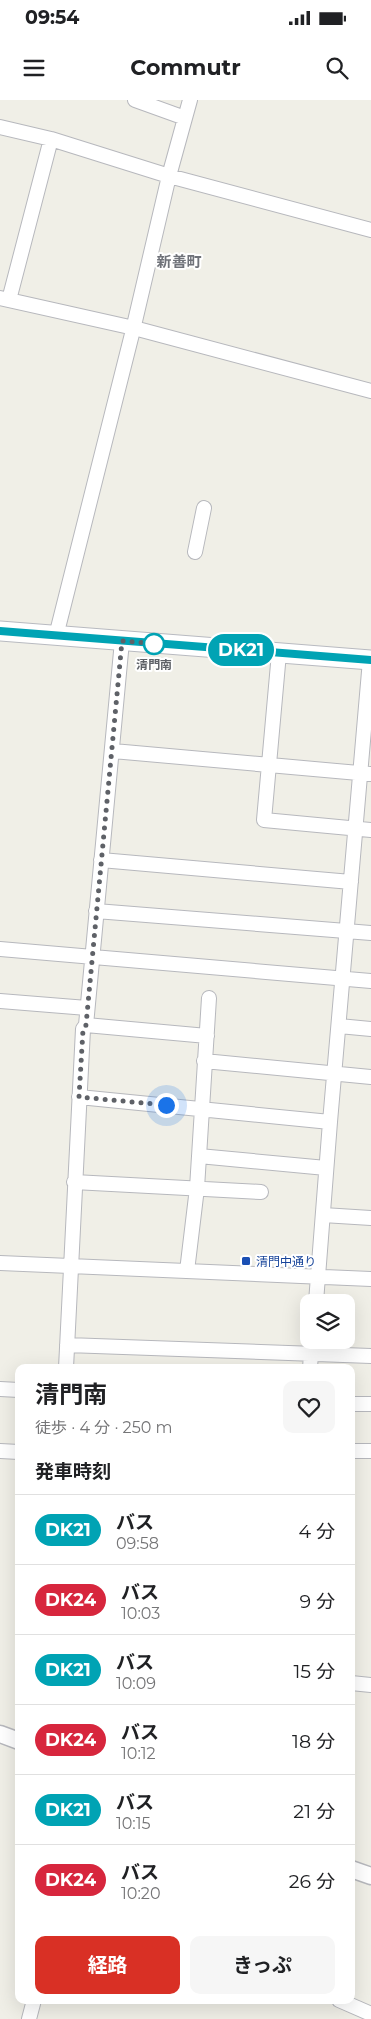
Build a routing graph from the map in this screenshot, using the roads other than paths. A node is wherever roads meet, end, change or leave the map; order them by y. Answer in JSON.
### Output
{"nodes":[{"id":1,"x":135,"y":100,"type":"edge"},
{"id":2,"x":190,"y":100,"type":"edge"},
{"id":3,"x":185,"y":118,"type":"junction"},
{"id":4,"x":0,"y":127,"type":"edge"},
{"id":5,"x":51,"y":139,"type":"junction"},
{"id":6,"x":169,"y":176,"type":"junction"},
{"id":7,"x":371,"y":230,"type":"edge"},
{"id":8,"x":4,"y":299,"type":"edge"},
{"id":9,"x":134,"y":328,"type":"junction"},
{"id":10,"x":371,"y":391,"type":"edge"},
{"id":11,"x":204,"y":508,"type":"dead end"},
{"id":12,"x":195,"y":552,"type":"dead end"},
{"id":13,"x":0,"y":631,"type":"edge"},
{"id":14,"x":56,"y":636,"type":"junction"},
{"id":15,"x":122,"y":641,"type":"junction"},
{"id":16,"x":279,"y":653,"type":"junction"},
{"id":17,"x":371,"y":660,"type":"edge"},
{"id":18,"x":114,"y":751,"type":"junction"},
{"id":19,"x":269,"y":765,"type":"junction"},
{"id":20,"x":366,"y":773,"type":"edge"},
{"id":21,"x":356,"y":828,"type":"junction"},
{"id":22,"x":371,"y":830,"type":"edge"},
{"id":23,"x":102,"y":860,"type":"junction"},
{"id":24,"x":352,"y":882,"type":"junction"},
{"id":25,"x":96,"y":911,"type":"junction"},
{"id":26,"x":347,"y":931,"type":"junction"},
{"id":27,"x":371,"y":933,"type":"edge"},
{"id":28,"x":0,"y":949,"type":"edge"},
{"id":29,"x":91,"y":956,"type":"junction"},
{"id":30,"x":343,"y":978,"type":"junction"},
{"id":31,"x":371,"y":980,"type":"edge"},
{"id":32,"x":209,"y":998,"type":"dead end"},
{"id":33,"x":0,"y":1001,"type":"edge"},
{"id":34,"x":87,"y":1008,"type":"junction"},
{"id":35,"x":86,"y":1025,"type":"junction"},
{"id":36,"x":339,"y":1026,"type":"junction"},
{"id":37,"x":371,"y":1029,"type":"edge"},
{"id":38,"x":207,"y":1036,"type":"junction"},
{"id":39,"x":204,"y":1061,"type":"junction"},
{"id":40,"x":334,"y":1074,"type":"junction"},
{"id":41,"x":371,"y":1077,"type":"edge"},
{"id":42,"x":79,"y":1097,"type":"junction"},
{"id":43,"x":202,"y":1109,"type":"junction"},
{"id":44,"x":330,"y":1122,"type":"junction"},
{"id":45,"x":199,"y":1156,"type":"junction"},
{"id":46,"x":326,"y":1168,"type":"junction"},
{"id":47,"x":74,"y":1182,"type":"junction"},
{"id":48,"x":197,"y":1188,"type":"junction"},
{"id":49,"x":261,"y":1192,"type":"dead end"},
{"id":50,"x":323,"y":1215,"type":"junction"},
{"id":51,"x":371,"y":1218,"type":"edge"},
{"id":52,"x":0,"y":1263,"type":"edge"},
{"id":53,"x":70,"y":1266,"type":"junction"},
{"id":54,"x":187,"y":1271,"type":"junction"},
{"id":55,"x":319,"y":1277,"type":"junction"},
{"id":56,"x":371,"y":1279,"type":"edge"},
{"id":57,"x":317,"y":1294,"type":"edge"},
{"id":58,"x":67,"y":1345,"type":"junction"},
{"id":59,"x":371,"y":1356,"type":"edge"},
{"id":60,"x":310,"y":1361,"type":"edge"},
{"id":61,"x":66,"y":1364,"type":"edge"},
{"id":62,"x":0,"y":1389,"type":"edge"},
{"id":63,"x":15,"y":1390,"type":"edge"},
{"id":64,"x":355,"y":1404,"type":"edge"},
{"id":65,"x":371,"y":1404,"type":"edge"},
{"id":66,"x":355,"y":1450,"type":"edge"},
{"id":67,"x":0,"y":1451,"type":"edge"},
{"id":68,"x":371,"y":1451,"type":"edge"},
{"id":69,"x":15,"y":1452,"type":"edge"},
{"id":70,"x":355,"y":1683,"type":"edge"},
{"id":71,"x":371,"y":1685,"type":"edge"},
{"id":72,"x":0,"y":1734,"type":"edge"},
{"id":73,"x":15,"y":1740,"type":"edge"},
{"id":74,"x":355,"y":1870,"type":"edge"},
{"id":75,"x":371,"y":1876,"type":"edge"},
{"id":76,"x":33,"y":2004,"type":"edge"},
{"id":77,"x":348,"y":2004,"type":"edge"},
{"id":78,"x":371,"y":2014,"type":"edge"},
{"id":79,"x":29,"y":2019,"type":"edge"}],
"edges":[{"from":1,"to":3,"type":"street"},
{"from":2,"to":3,"type":"street"},
{"from":3,"to":6,"type":"street"},
{"from":4,"to":5,"type":"street"},
{"from":5,"to":6,"type":"street"},
{"from":5,"to":8,"type":"street"},
{"from":6,"to":7,"type":"street"},
{"from":6,"to":9,"type":"street"},
{"from":8,"to":9,"type":"street"},
{"from":9,"to":10,"type":"street"},
{"from":9,"to":14,"type":"street"},
{"from":11,"to":12,"type":"street"},
{"from":13,"to":14,"type":"main road"},
{"from":14,"to":15,"type":"main road"},
{"from":15,"to":16,"type":"main road"},
{"from":15,"to":18,"type":"street"},
{"from":16,"to":17,"type":"main road"},
{"from":16,"to":19,"type":"street"},
{"from":17,"to":20,"type":"street"},
{"from":18,"to":19,"type":"street"},
{"from":18,"to":23,"type":"street"},
{"from":19,"to":20,"type":"street"},
{"from":19,"to":21,"type":"street"},
{"from":20,"to":21,"type":"street"},
{"from":21,"to":22,"type":"street"},
{"from":21,"to":24,"type":"street"},
{"from":23,"to":24,"type":"street"},
{"from":23,"to":25,"type":"street"},
{"from":24,"to":26,"type":"street"},
{"from":25,"to":26,"type":"street"},
{"from":25,"to":29,"type":"street"},
{"from":26,"to":27,"type":"street"},
{"from":26,"to":30,"type":"street"},
{"from":28,"to":29,"type":"street"},
{"from":29,"to":30,"type":"street"},
{"from":29,"to":34,"type":"street"},
{"from":30,"to":31,"type":"street"},
{"from":30,"to":36,"type":"street"},
{"from":32,"to":38,"type":"street"},
{"from":33,"to":34,"type":"street"},
{"from":34,"to":35,"type":"street"},
{"from":35,"to":38,"type":"street"},
{"from":35,"to":42,"type":"street"},
{"from":36,"to":37,"type":"street"},
{"from":36,"to":40,"type":"street"},
{"from":38,"to":39,"type":"street"},
{"from":39,"to":40,"type":"street"},
{"from":39,"to":43,"type":"street"},
{"from":40,"to":41,"type":"street"},
{"from":40,"to":44,"type":"street"},
{"from":42,"to":43,"type":"street"},
{"from":42,"to":47,"type":"street"},
{"from":43,"to":44,"type":"street"},
{"from":43,"to":45,"type":"street"},
{"from":44,"to":46,"type":"street"},
{"from":45,"to":46,"type":"street"},
{"from":45,"to":48,"type":"street"},
{"from":46,"to":50,"type":"street"},
{"from":47,"to":48,"type":"street"},
{"from":47,"to":53,"type":"street"},
{"from":48,"to":49,"type":"street"},
{"from":48,"to":54,"type":"street"},
{"from":50,"to":51,"type":"street"},
{"from":50,"to":55,"type":"street"},
{"from":52,"to":53,"type":"street"},
{"from":53,"to":54,"type":"street"},
{"from":53,"to":58,"type":"street"},
{"from":54,"to":55,"type":"street"},
{"from":55,"to":56,"type":"street"},
{"from":55,"to":57,"type":"street"},
{"from":58,"to":60,"type":"street"},
{"from":58,"to":61,"type":"street"},
{"from":59,"to":60,"type":"street"},
{"from":62,"to":63,"type":"street"},
{"from":64,"to":65,"type":"street"},
{"from":66,"to":68,"type":"street"},
{"from":67,"to":69,"type":"street"},
{"from":70,"to":71,"type":"street"},
{"from":72,"to":73,"type":"street"},
{"from":74,"to":75,"type":"street"},
{"from":76,"to":79,"type":"street"},
{"from":77,"to":78,"type":"street"}]}
